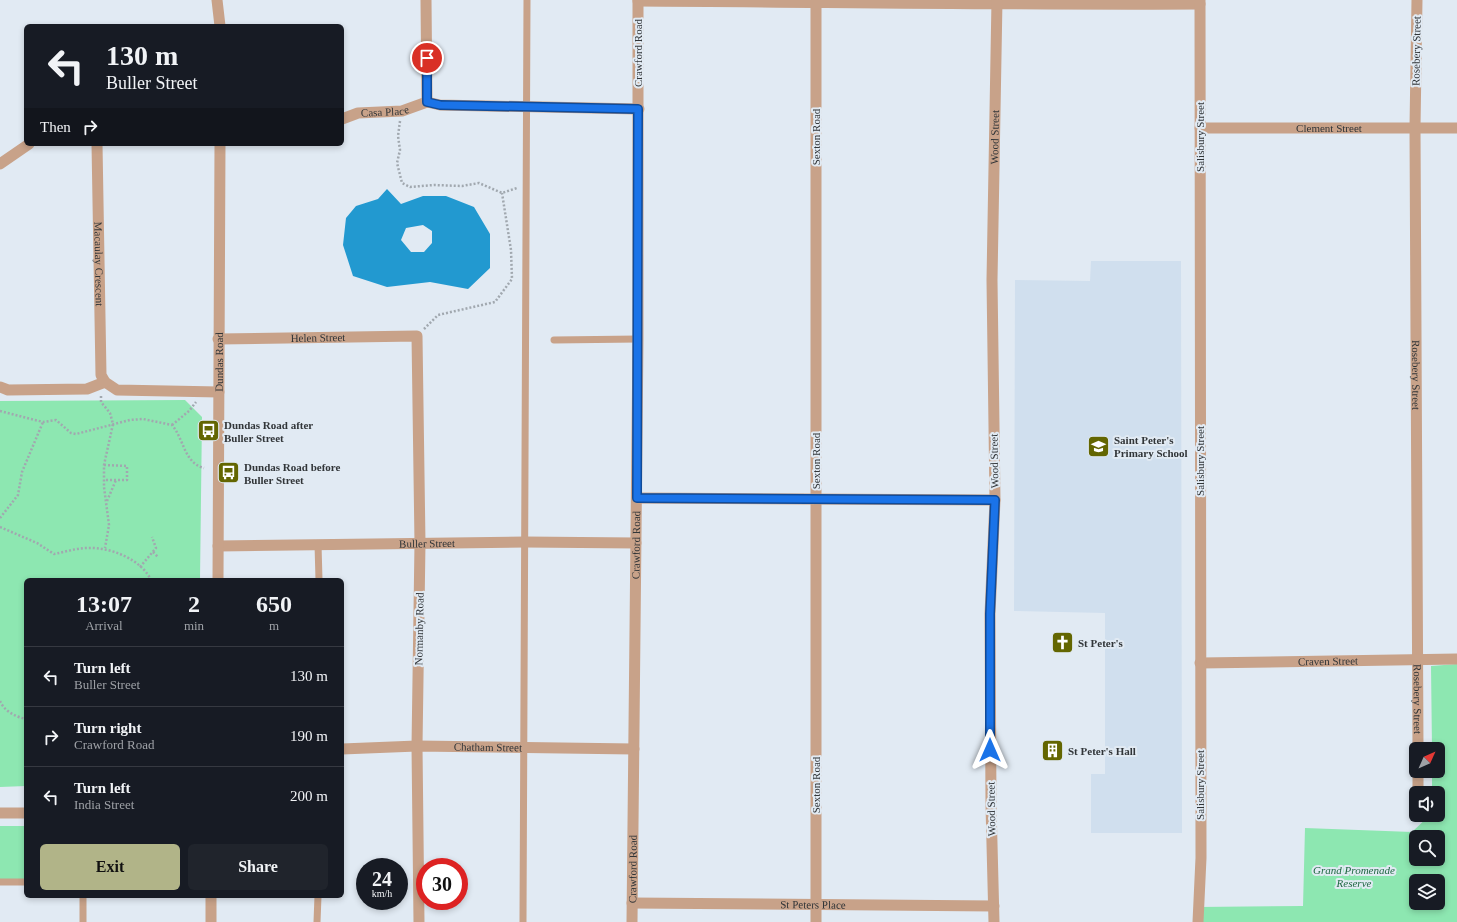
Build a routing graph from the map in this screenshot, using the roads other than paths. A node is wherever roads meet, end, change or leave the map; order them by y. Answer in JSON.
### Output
{"nodes":[{"id":1,"x":217,"y":0,"type":"edge"},
{"id":2,"x":223,"y":0,"type":"edge"},
{"id":3,"x":426,"y":0,"type":"edge"},
{"id":4,"x":527,"y":0,"type":"edge"},
{"id":5,"x":1417,"y":0,"type":"edge"},
{"id":6,"x":638,"y":1,"type":"edge"},
{"id":7,"x":816,"y":1,"type":"edge"},
{"id":8,"x":997,"y":2,"type":"edge"},
{"id":9,"x":1200,"y":2,"type":"edge"},
{"id":10,"x":220,"y":24,"type":"edge"},
{"id":11,"x":427,"y":102,"type":"junction"},
{"id":12,"x":527,"y":107,"type":"junction"},
{"id":13,"x":638,"y":109,"type":"junction"},
{"id":14,"x":344,"y":118,"type":"edge"},
{"id":15,"x":1415,"y":127,"type":"junction"},
{"id":16,"x":1200,"y":128,"type":"junction"},
{"id":17,"x":1457,"y":128,"type":"edge"},
{"id":18,"x":26,"y":146,"type":"edge"},
{"id":19,"x":97,"y":146,"type":"edge"},
{"id":20,"x":220,"y":146,"type":"edge"},
{"id":21,"x":0,"y":164,"type":"edge"},
{"id":22,"x":417,"y":336,"type":"joint"},
{"id":23,"x":638,"y":339,"type":"junction"},
{"id":24,"x":218,"y":340,"type":"junction"},
{"id":25,"x":554,"y":340,"type":"dead end"},
{"id":26,"x":105,"y":382,"type":"junction"},
{"id":27,"x":0,"y":387,"type":"edge"},
{"id":28,"x":219,"y":392,"type":"junction"},
{"id":29,"x":637,"y":498,"type":"junction"},
{"id":30,"x":816,"y":500,"type":"junction"},
{"id":31,"x":995,"y":500,"type":"junction"},
{"id":32,"x":525,"y":542,"type":"junction"},
{"id":33,"x":420,"y":543,"type":"junction"},
{"id":34,"x":636,"y":543,"type":"junction"},
{"id":35,"x":318,"y":544,"type":"junction"},
{"id":36,"x":218,"y":546,"type":"junction"},
{"id":37,"x":218,"y":578,"type":"edge"},
{"id":38,"x":319,"y":578,"type":"edge"},
{"id":39,"x":1417,"y":659,"type":"junction"},
{"id":40,"x":1457,"y":659,"type":"edge"},
{"id":41,"x":1200,"y":663,"type":"junction"},
{"id":42,"x":1418,"y":742,"type":"edge"},
{"id":43,"x":417,"y":746,"type":"junction"},
{"id":44,"x":344,"y":749,"type":"edge"},
{"id":45,"x":524,"y":749,"type":"junction"},
{"id":46,"x":634,"y":749,"type":"junction"},
{"id":47,"x":24,"y":813,"type":"edge"},
{"id":48,"x":0,"y":814,"type":"edge"},
{"id":49,"x":0,"y":882,"type":"edge"},
{"id":50,"x":24,"y":882,"type":"edge"},
{"id":51,"x":83,"y":898,"type":"edge"},
{"id":52,"x":211,"y":898,"type":"edge"},
{"id":53,"x":318,"y":898,"type":"edge"},
{"id":54,"x":632,"y":903,"type":"junction"},
{"id":55,"x":816,"y":905,"type":"junction"},
{"id":56,"x":994,"y":906,"type":"junction"},
{"id":57,"x":83,"y":922,"type":"edge"},
{"id":58,"x":211,"y":922,"type":"edge"},
{"id":59,"x":318,"y":922,"type":"edge"},
{"id":60,"x":419,"y":922,"type":"edge"},
{"id":61,"x":523,"y":922,"type":"edge"},
{"id":62,"x":632,"y":922,"type":"edge"},
{"id":63,"x":816,"y":922,"type":"edge"},
{"id":64,"x":994,"y":922,"type":"edge"},
{"id":65,"x":1198,"y":922,"type":"edge"}],
"edges":[{"from":1,"to":10,"type":"street"},
{"from":2,"to":10,"type":"street"},
{"from":3,"to":11,"type":"street"},
{"from":4,"to":12,"type":"lane"},
{"from":5,"to":15,"type":"street","name":"Rosebery Street"},
{"from":6,"to":7,"type":"street"},
{"from":6,"to":13,"type":"street","name":"Crawford Road"},
{"from":7,"to":8,"type":"street"},
{"from":7,"to":30,"type":"street","name":"Sexton Road"},
{"from":8,"to":9,"type":"street"},
{"from":8,"to":31,"type":"street","name":"Wood Street"},
{"from":9,"to":16,"type":"street","name":"Salisbury Street"},
{"from":11,"to":12,"type":"street"},
{"from":11,"to":14,"type":"street","name":"Casa Place"},
{"from":12,"to":13,"type":"street"},
{"from":12,"to":32,"type":"lane"},
{"from":13,"to":23,"type":"street","name":"Crawford Road"},
{"from":15,"to":16,"type":"street","name":"Clement Street"},
{"from":15,"to":17,"type":"street","name":"Clement Street"},
{"from":15,"to":39,"type":"street","name":"Rosebery Street"},
{"from":16,"to":41,"type":"street","name":"Salisbury Street"},
{"from":18,"to":21,"type":"street"},
{"from":19,"to":26,"type":"street","name":"Macaulay Crescent"},
{"from":20,"to":24,"type":"street","name":"Dundas Road"},
{"from":22,"to":24,"type":"street","name":"Helen Street"},
{"from":22,"to":33,"type":"street","name":"Normanby Road"},
{"from":23,"to":25,"type":"lane"},
{"from":23,"to":29,"type":"street","name":"Crawford Road"},
{"from":24,"to":28,"type":"street","name":"Dundas Road"},
{"from":26,"to":27,"type":"street"},
{"from":26,"to":28,"type":"street"},
{"from":28,"to":36,"type":"street","name":"Dundas Road"},
{"from":29,"to":30,"type":"street"},
{"from":29,"to":34,"type":"street","name":"Crawford Road"},
{"from":30,"to":31,"type":"street"},
{"from":30,"to":55,"type":"street","name":"Sexton Road"},
{"from":31,"to":56,"type":"street","name":"Wood Street"},
{"from":32,"to":33,"type":"street","name":"Buller Street"},
{"from":32,"to":34,"type":"street","name":"Buller Street"},
{"from":32,"to":45,"type":"lane"},
{"from":33,"to":35,"type":"street","name":"Buller Street"},
{"from":33,"to":43,"type":"street","name":"Normanby Road"},
{"from":34,"to":46,"type":"street","name":"Crawford Road"},
{"from":35,"to":36,"type":"street","name":"Buller Street"},
{"from":35,"to":38,"type":"lane"},
{"from":36,"to":37,"type":"street","name":"Dundas Road"},
{"from":39,"to":40,"type":"street","name":"Craven Street"},
{"from":39,"to":41,"type":"street","name":"Craven Street"},
{"from":39,"to":42,"type":"street","name":"Rosebery Street"},
{"from":41,"to":65,"type":"street","name":"Salisbury Street"},
{"from":43,"to":44,"type":"street","name":"Chatham Street"},
{"from":43,"to":45,"type":"street","name":"Chatham Street"},
{"from":43,"to":60,"type":"street","name":"Normanby Road"},
{"from":45,"to":46,"type":"street","name":"Chatham Street"},
{"from":45,"to":61,"type":"lane"},
{"from":46,"to":54,"type":"street","name":"Crawford Road"},
{"from":47,"to":48,"type":"street"},
{"from":49,"to":50,"type":"lane"},
{"from":51,"to":57,"type":"lane"},
{"from":52,"to":58,"type":"street"},
{"from":53,"to":59,"type":"lane"},
{"from":54,"to":55,"type":"street","name":"St Peters Place"},
{"from":54,"to":62,"type":"street","name":"Crawford Road"},
{"from":55,"to":56,"type":"street","name":"St Peters Place"},
{"from":55,"to":63,"type":"street","name":"Sexton Road"},
{"from":56,"to":64,"type":"street","name":"Wood Street"}]}
